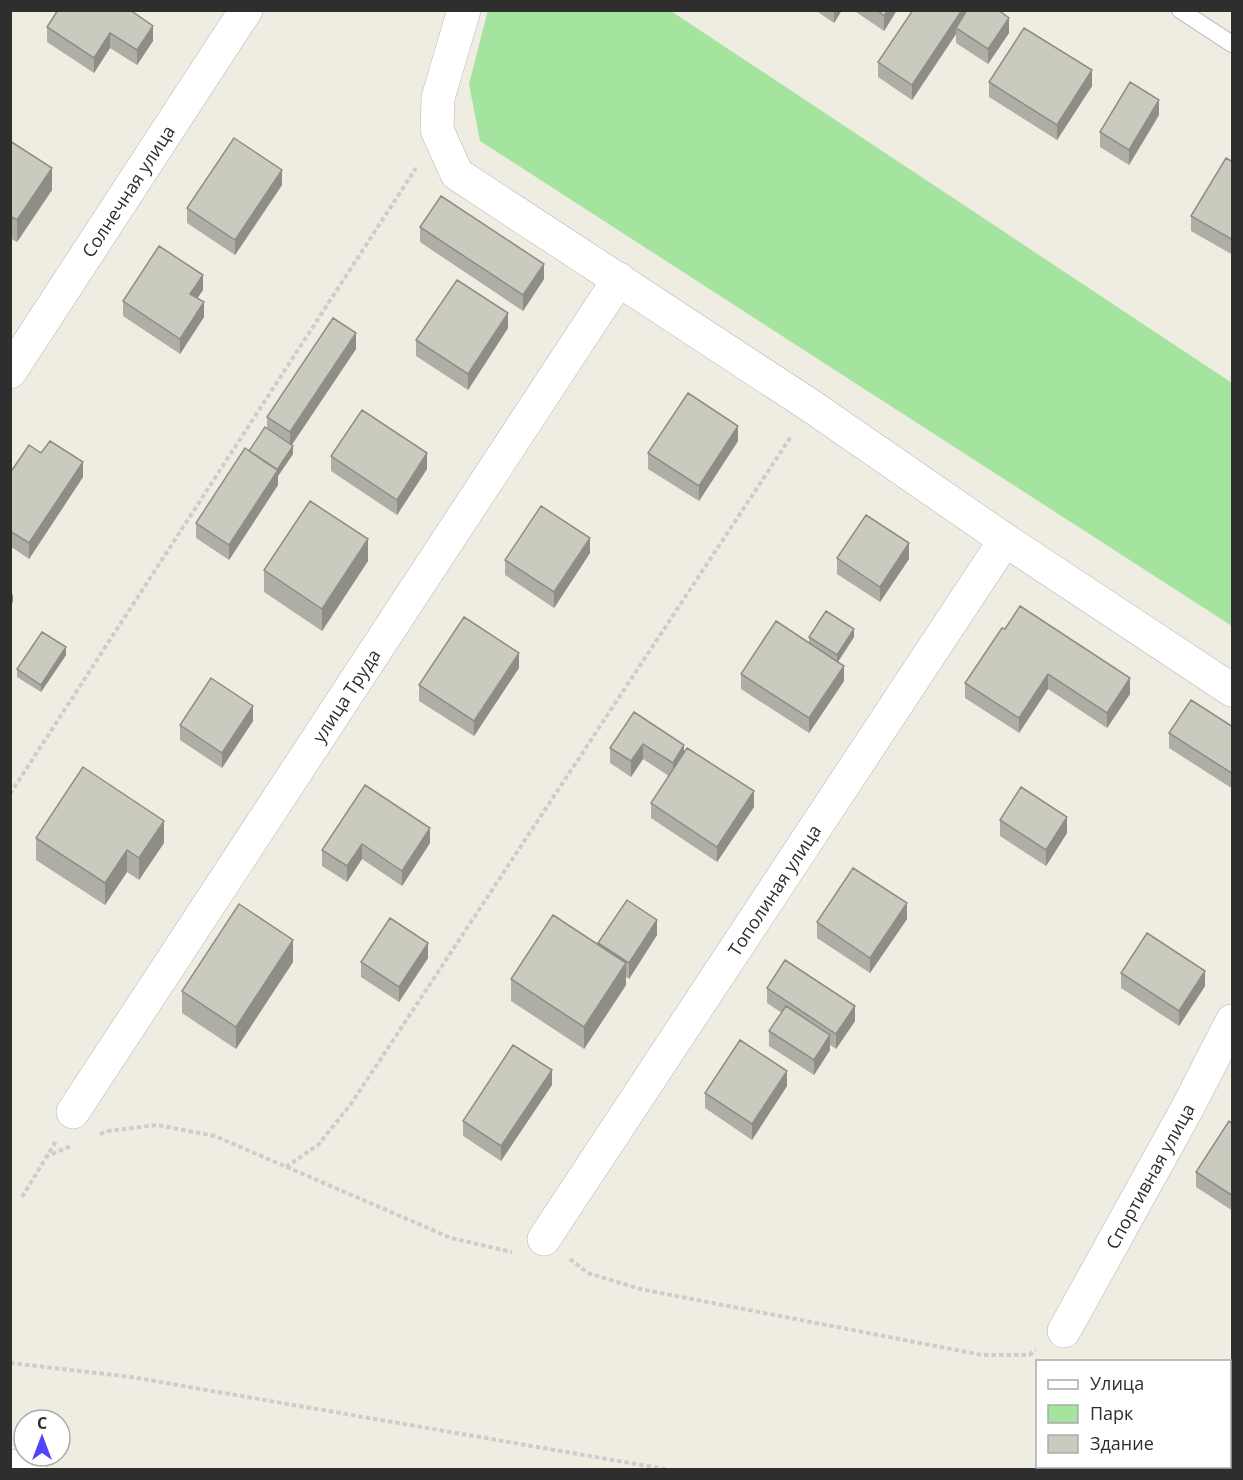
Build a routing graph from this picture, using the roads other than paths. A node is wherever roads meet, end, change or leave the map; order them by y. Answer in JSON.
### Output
{"nodes":[{"id":1,"x":246,"y":10,"type":"edge"},
{"id":2,"x":464,"y":10,"type":"edge"},
{"id":3,"x":1180,"y":10,"type":"edge"},
{"id":4,"x":1233,"y":44,"type":"edge"},
{"id":5,"x":619,"y":279,"type":"junction"},
{"id":6,"x":10,"y":372,"type":"edge"},
{"id":7,"x":1005,"y":540,"type":"junction"},
{"id":8,"x":1233,"y":690,"type":"edge"},
{"id":9,"x":1233,"y":1021,"type":"edge"},
{"id":10,"x":73,"y":1112,"type":"road end"},
{"id":11,"x":544,"y":1239,"type":"road end"},
{"id":12,"x":1064,"y":1331,"type":"road end"},
{"id":13,"x":10,"y":1466,"type":"edge"},
{"id":14,"x":30,"y":1470,"type":"edge"}],
"edges":[{"from":1,"to":6,"type":"street","name":"Солнечная улица"},
{"from":2,"to":5,"type":"street"},
{"from":3,"to":4,"type":"lane"},
{"from":5,"to":7,"type":"street"},
{"from":5,"to":10,"type":"street","name":"улица Труда"},
{"from":7,"to":8,"type":"street"},
{"from":7,"to":11,"type":"street","name":"Тополиная улица"},
{"from":9,"to":12,"type":"street","name":"Спортивная улица"},
{"from":13,"to":14,"type":"street"}]}
